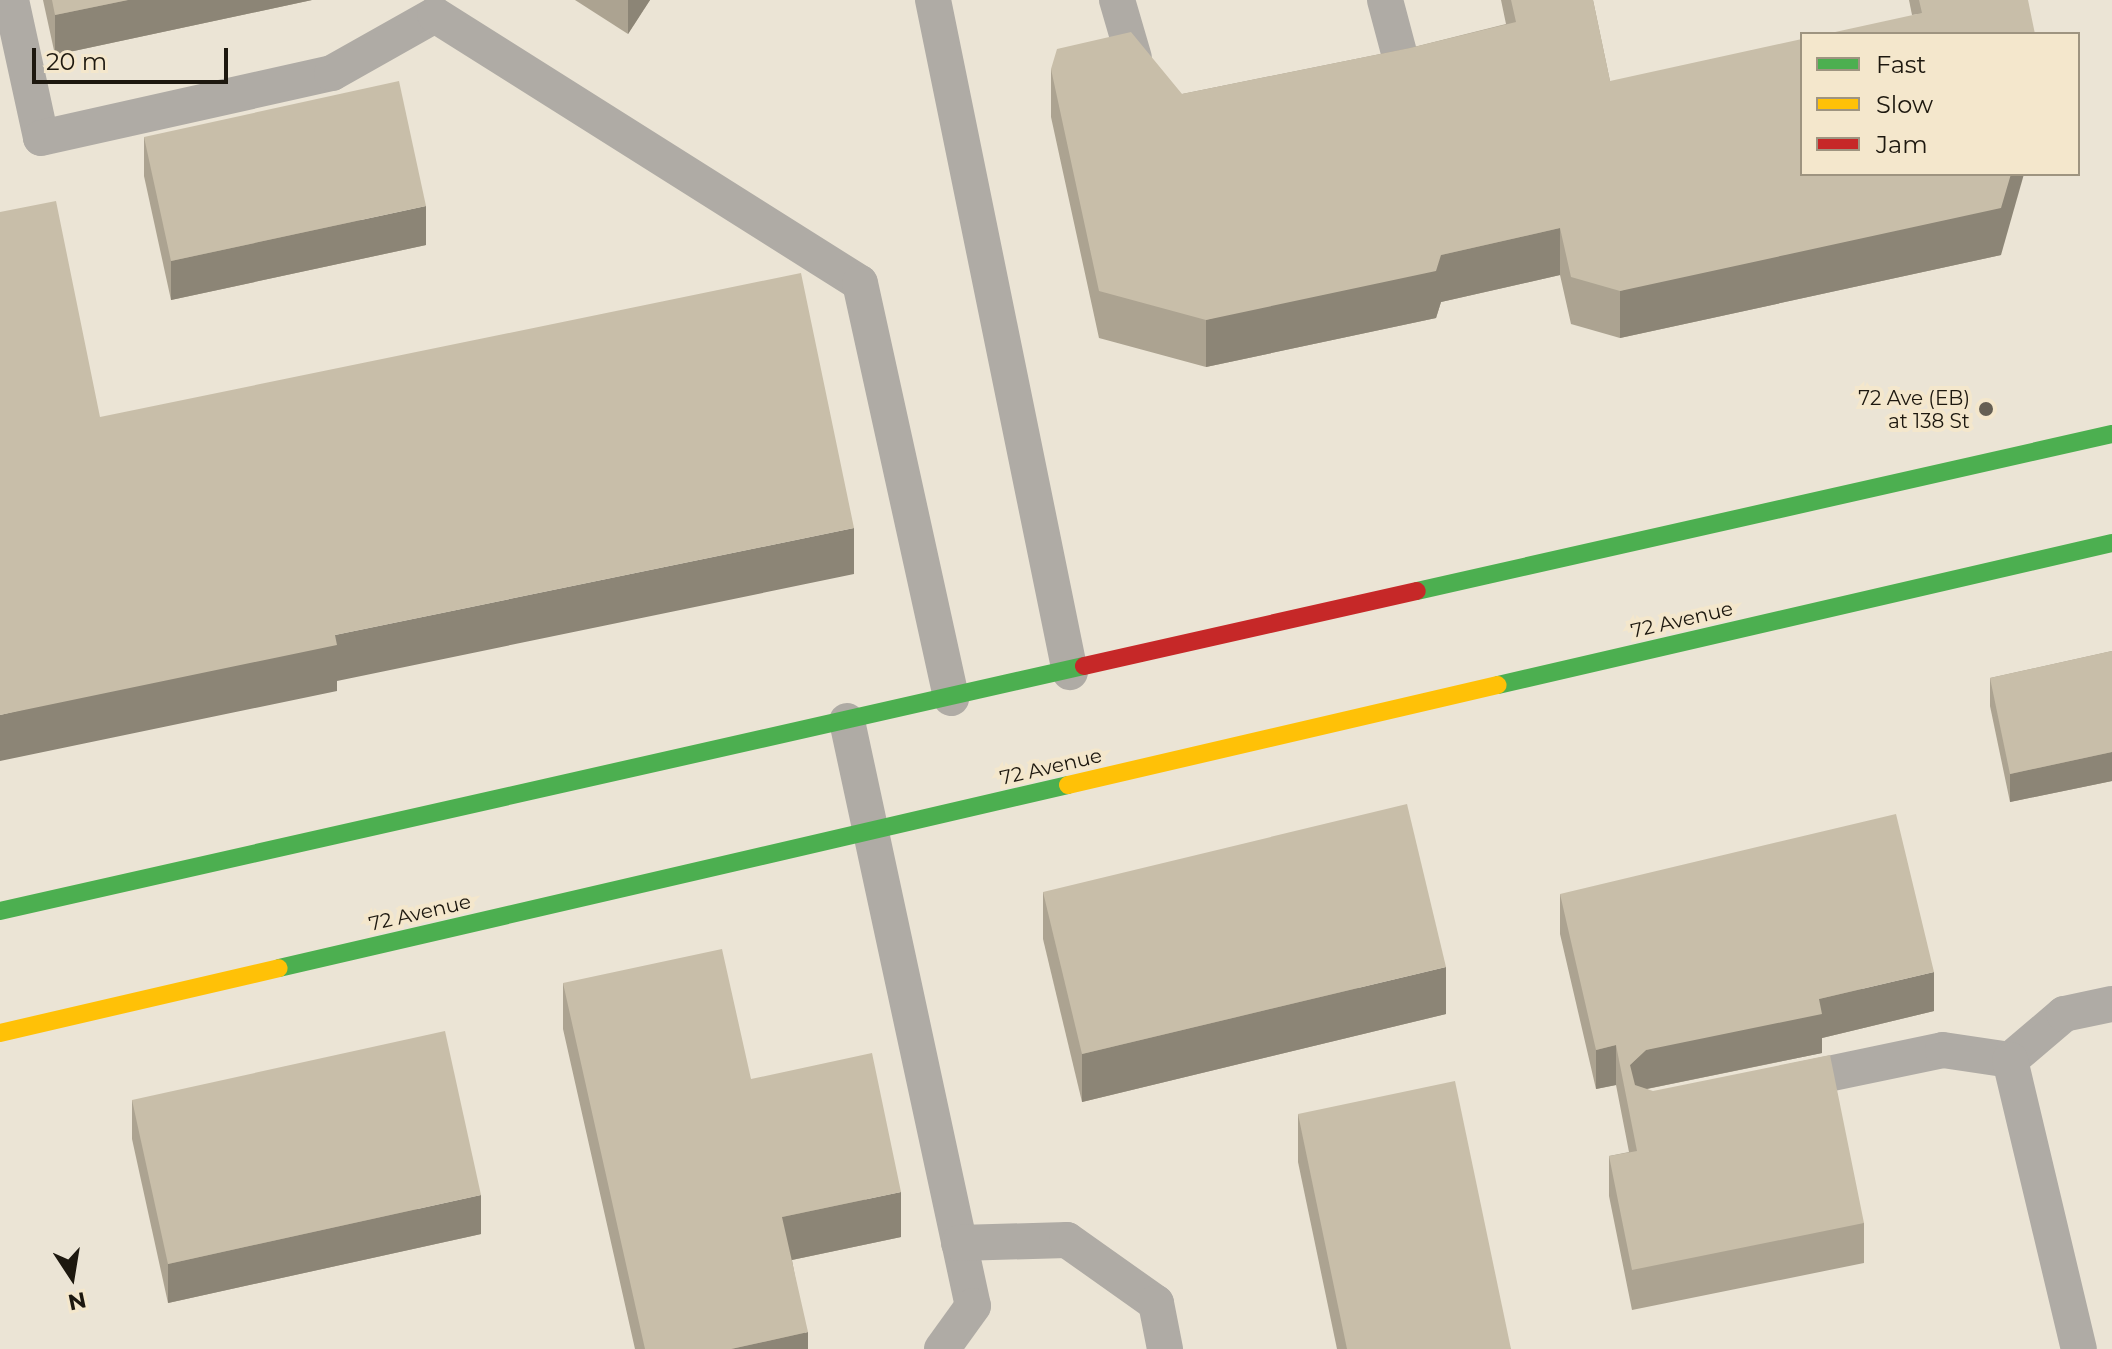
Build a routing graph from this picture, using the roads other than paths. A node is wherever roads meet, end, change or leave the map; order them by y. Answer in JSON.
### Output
{"nodes":[{"id":1,"x":11,"y":0,"type":"edge"},
{"id":2,"x":933,"y":0,"type":"edge"},
{"id":3,"x":1117,"y":0,"type":"edge"},
{"id":4,"x":1385,"y":0,"type":"edge"},
{"id":5,"x":437,"y":8,"type":"edge"},
{"id":6,"x":1134,"y":58,"type":"edge"},
{"id":7,"x":1405,"y":75,"type":"edge"},
{"id":8,"x":2112,"y":434,"type":"edge"},
{"id":9,"x":2112,"y":543,"type":"edge"},
{"id":10,"x":1070,"y":672,"type":"junction"},
{"id":11,"x":951,"y":698,"type":"junction"},
{"id":12,"x":847,"y":721,"type":"junction"},
{"id":13,"x":871,"y":831,"type":"junction"},
{"id":14,"x":0,"y":911,"type":"edge"},
{"id":15,"x":2112,"y":1004,"type":"edge"},
{"id":16,"x":0,"y":1033,"type":"edge"},
{"id":17,"x":2010,"y":1060,"type":"junction"},
{"id":18,"x":1758,"y":1088,"type":"edge"},
{"id":19,"x":959,"y":1243,"type":"junction"},
{"id":20,"x":942,"y":1349,"type":"edge"},
{"id":21,"x":1165,"y":1349,"type":"edge"},
{"id":22,"x":2079,"y":1349,"type":"edge"}],
"edges":[{"from":1,"to":5,"type":"lane"},
{"from":2,"to":10,"type":"lane"},
{"from":3,"to":6,"type":"lane"},
{"from":4,"to":7,"type":"lane"},
{"from":5,"to":11,"type":"lane"},
{"from":8,"to":10,"type":"main road"},
{"from":9,"to":13,"type":"main road","name":"72 Avenue"},
{"from":10,"to":11,"type":"main road"},
{"from":11,"to":12,"type":"main road"},
{"from":12,"to":13,"type":"lane"},
{"from":12,"to":14,"type":"main road"},
{"from":13,"to":16,"type":"main road","name":"72 Avenue"},
{"from":13,"to":19,"type":"lane"},
{"from":15,"to":17,"type":"lane"},
{"from":17,"to":18,"type":"lane"},
{"from":17,"to":22,"type":"lane"},
{"from":19,"to":20,"type":"lane"},
{"from":19,"to":21,"type":"lane"}]}
